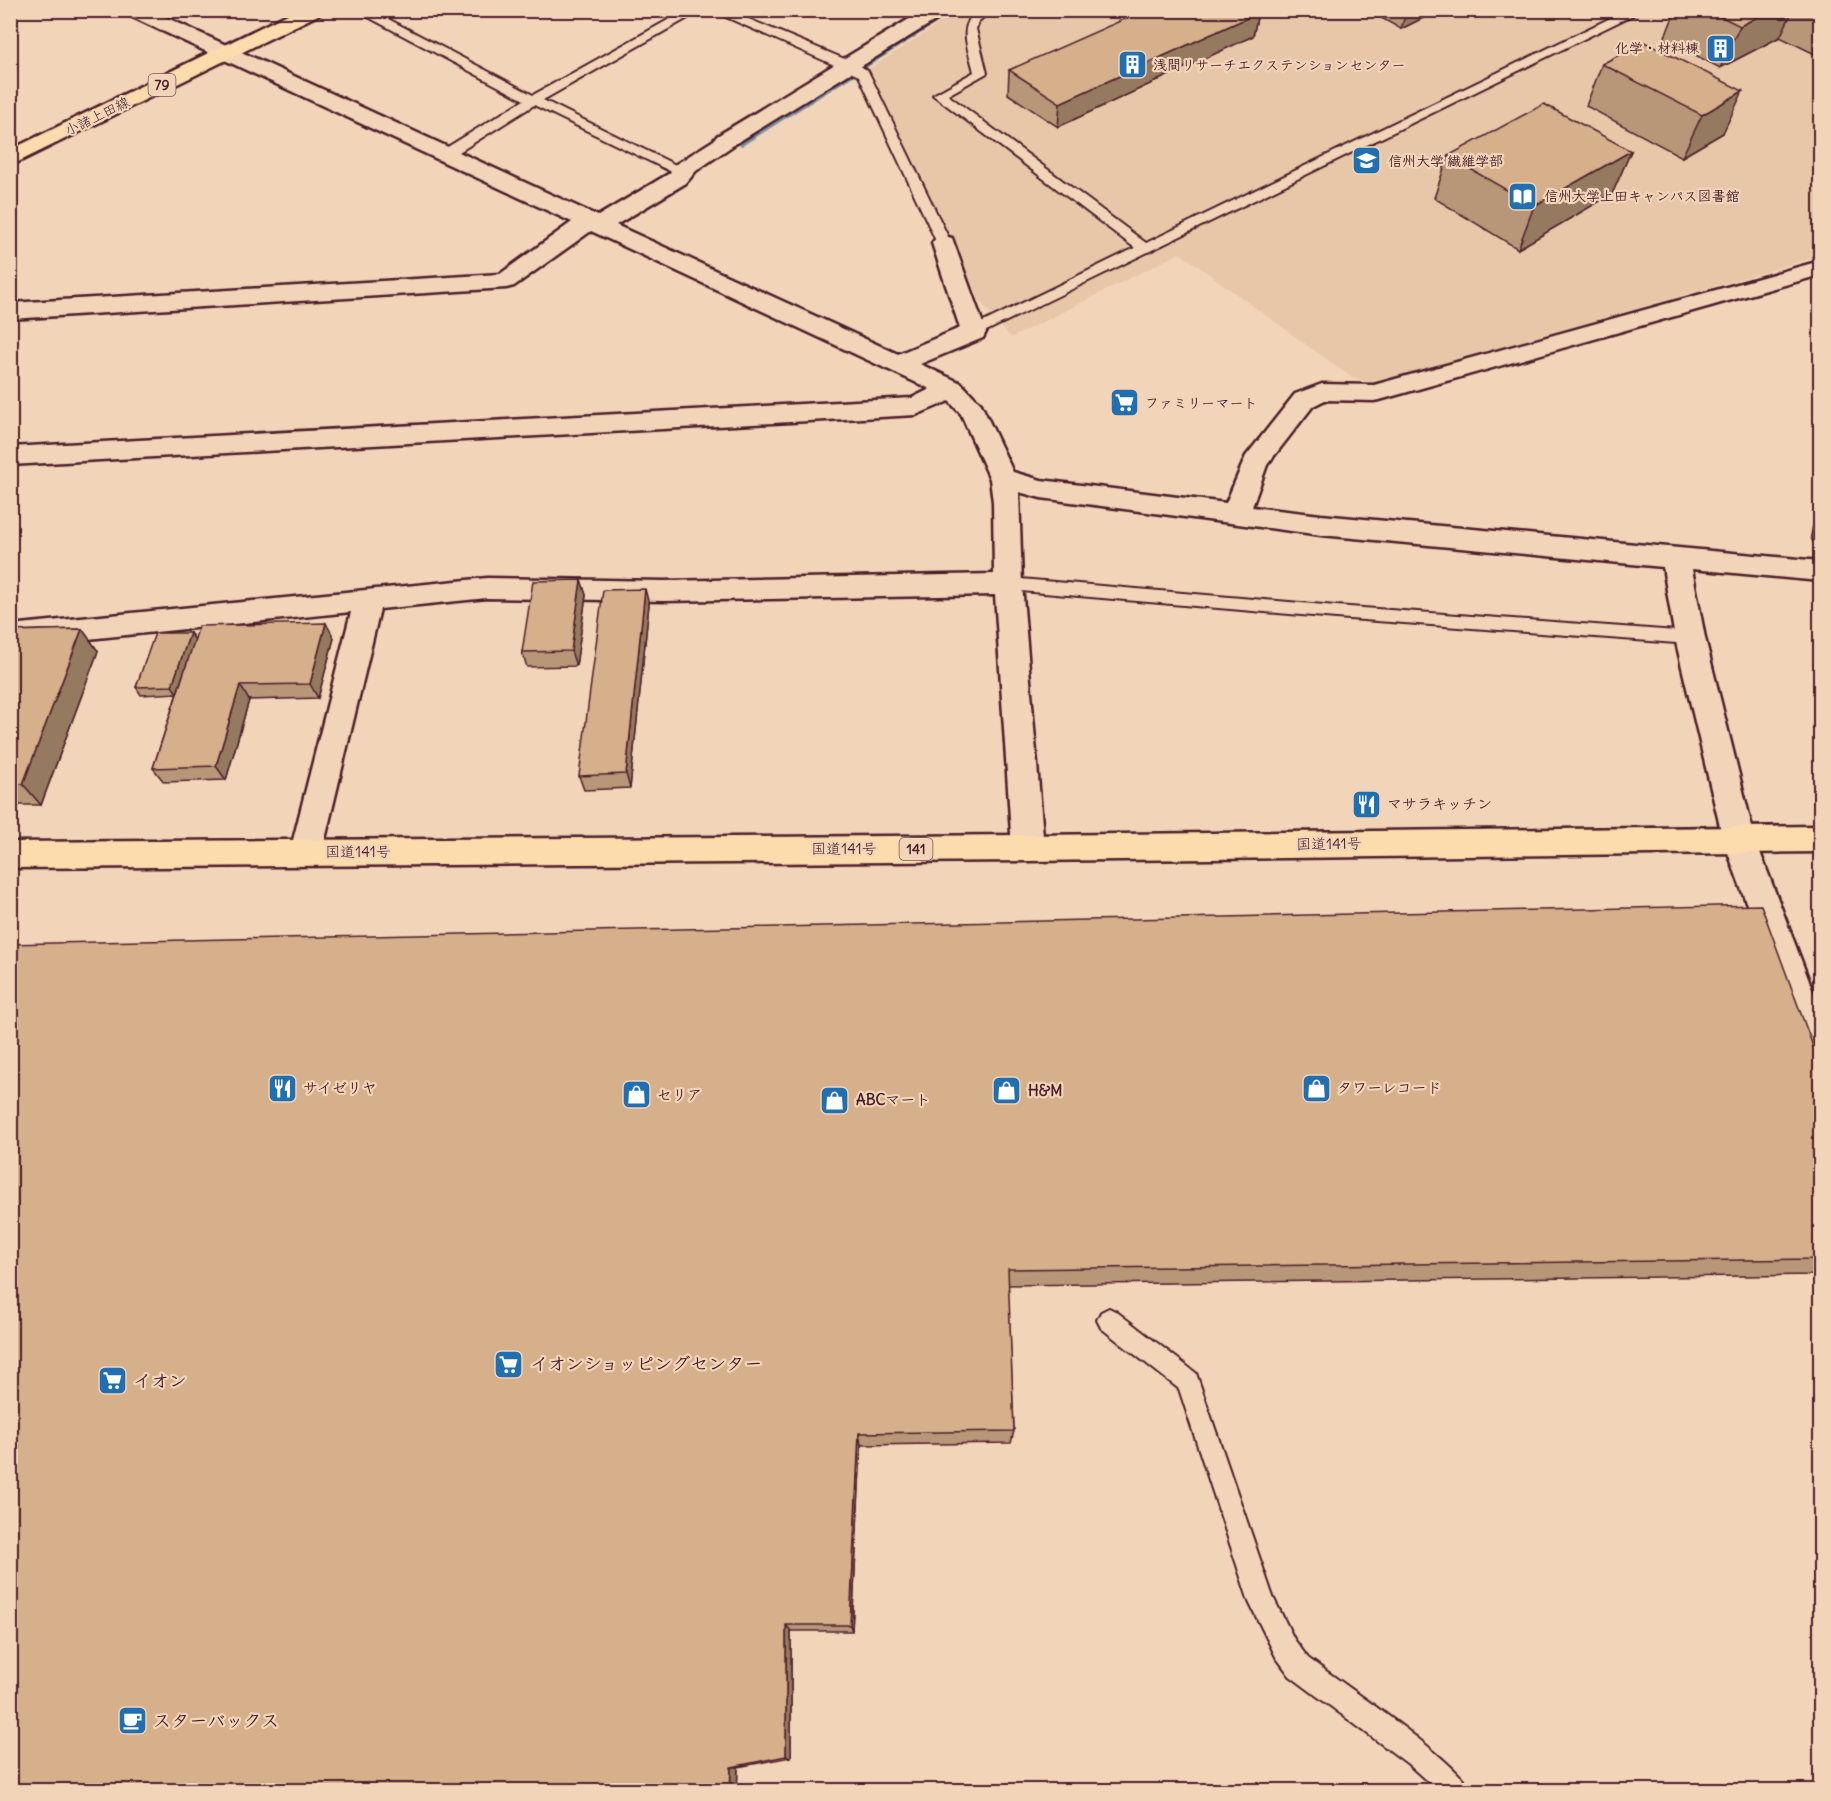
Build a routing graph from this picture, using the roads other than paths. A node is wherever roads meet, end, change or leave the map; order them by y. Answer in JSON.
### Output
{"nodes":[{"id":1,"x":133,"y":10,"type":"edge"},
{"id":2,"x":313,"y":10,"type":"edge"},
{"id":3,"x":361,"y":10,"type":"edge"},
{"id":4,"x":696,"y":10,"type":"edge"},
{"id":5,"x":716,"y":10,"type":"edge"},
{"id":6,"x":939,"y":10,"type":"edge"},
{"id":7,"x":986,"y":10,"type":"edge"},
{"id":8,"x":1637,"y":10,"type":"edge"},
{"id":9,"x":226,"y":53,"type":"junction"},
{"id":10,"x":855,"y":69,"type":"junction"},
{"id":11,"x":533,"y":100,"type":"junction"},
{"id":12,"x":446,"y":154,"type":"junction"},
{"id":13,"x":10,"y":159,"type":"edge"},
{"id":14,"x":681,"y":171,"type":"junction"},
{"id":15,"x":594,"y":223,"type":"junction"},
{"id":16,"x":944,"y":243,"type":"joint"},
{"id":17,"x":1145,"y":249,"type":"junction"},
{"id":18,"x":1821,"y":268,"type":"edge"},
{"id":19,"x":10,"y":311,"type":"edge"},
{"id":20,"x":974,"y":332,"type":"junction"},
{"id":21,"x":898,"y":364,"type":"junction"},
{"id":22,"x":952,"y":389,"type":"junction"},
{"id":23,"x":10,"y":456,"type":"edge"},
{"id":24,"x":1003,"y":479,"type":"junction"},
{"id":25,"x":1236,"y":514,"type":"junction"},
{"id":26,"x":1821,"y":531,"type":"edge"},
{"id":27,"x":1821,"y":537,"type":"edge"},
{"id":28,"x":1676,"y":559,"type":"junction"},
{"id":29,"x":1821,"y":571,"type":"edge"},
{"id":30,"x":1008,"y":584,"type":"junction"},
{"id":31,"x":367,"y":600,"type":"junction"},
{"id":32,"x":10,"y":636,"type":"edge"},
{"id":33,"x":1690,"y":638,"type":"junction"},
{"id":34,"x":1739,"y":839,"type":"junction"},
{"id":35,"x":1821,"y":839,"type":"edge"},
{"id":36,"x":1028,"y":848,"type":"junction"},
{"id":37,"x":306,"y":852,"type":"junction"},
{"id":38,"x":10,"y":855,"type":"edge"},
{"id":39,"x":1821,"y":1055,"type":"edge"},
{"id":40,"x":1109,"y":1320,"type":"dead end"},
{"id":41,"x":1457,"y":1791,"type":"edge"}],
"edges":[{"from":1,"to":9,"type":"street"},
{"from":2,"to":9,"type":"main road","name":"小諸上田線","number":"79"},
{"from":3,"to":11,"type":"lane"},
{"from":4,"to":11,"type":"lane"},
{"from":5,"to":10,"type":"lane"},
{"from":6,"to":10,"type":"street"},
{"from":7,"to":17,"type":"lane"},
{"from":8,"to":17,"type":"lane"},
{"from":9,"to":12,"type":"street"},
{"from":9,"to":13,"type":"main road","name":"小諸上田線","number":"79"},
{"from":10,"to":14,"type":"street"},
{"from":10,"to":16,"type":"lane"},
{"from":11,"to":12,"type":"lane"},
{"from":11,"to":14,"type":"lane"},
{"from":12,"to":15,"type":"street"},
{"from":14,"to":15,"type":"street"},
{"from":15,"to":19,"type":"street"},
{"from":15,"to":21,"type":"street"},
{"from":16,"to":20,"type":"street"},
{"from":17,"to":20,"type":"lane"},
{"from":18,"to":25,"type":"street"},
{"from":20,"to":21,"type":"street"},
{"from":21,"to":22,"type":"street"},
{"from":22,"to":23,"type":"street"},
{"from":22,"to":24,"type":"street"},
{"from":24,"to":25,"type":"street"},
{"from":24,"to":30,"type":"street"},
{"from":25,"to":28,"type":"street"},
{"from":26,"to":27,"type":"lane"},
{"from":28,"to":29,"type":"street"},
{"from":28,"to":33,"type":"street"},
{"from":30,"to":31,"type":"street"},
{"from":30,"to":33,"type":"lane"},
{"from":30,"to":36,"type":"street"},
{"from":31,"to":32,"type":"street"},
{"from":31,"to":37,"type":"street"},
{"from":33,"to":34,"type":"street"},
{"from":34,"to":35,"type":"main road","name":"国道141号","number":"141"},
{"from":34,"to":36,"type":"main road","name":"国道141号","number":"141"},
{"from":34,"to":39,"type":"street"},
{"from":36,"to":37,"type":"main road","name":"国道141号","number":"141"},
{"from":37,"to":38,"type":"main road","name":"国道141号","number":"141"},
{"from":40,"to":41,"type":"lane"}]}
